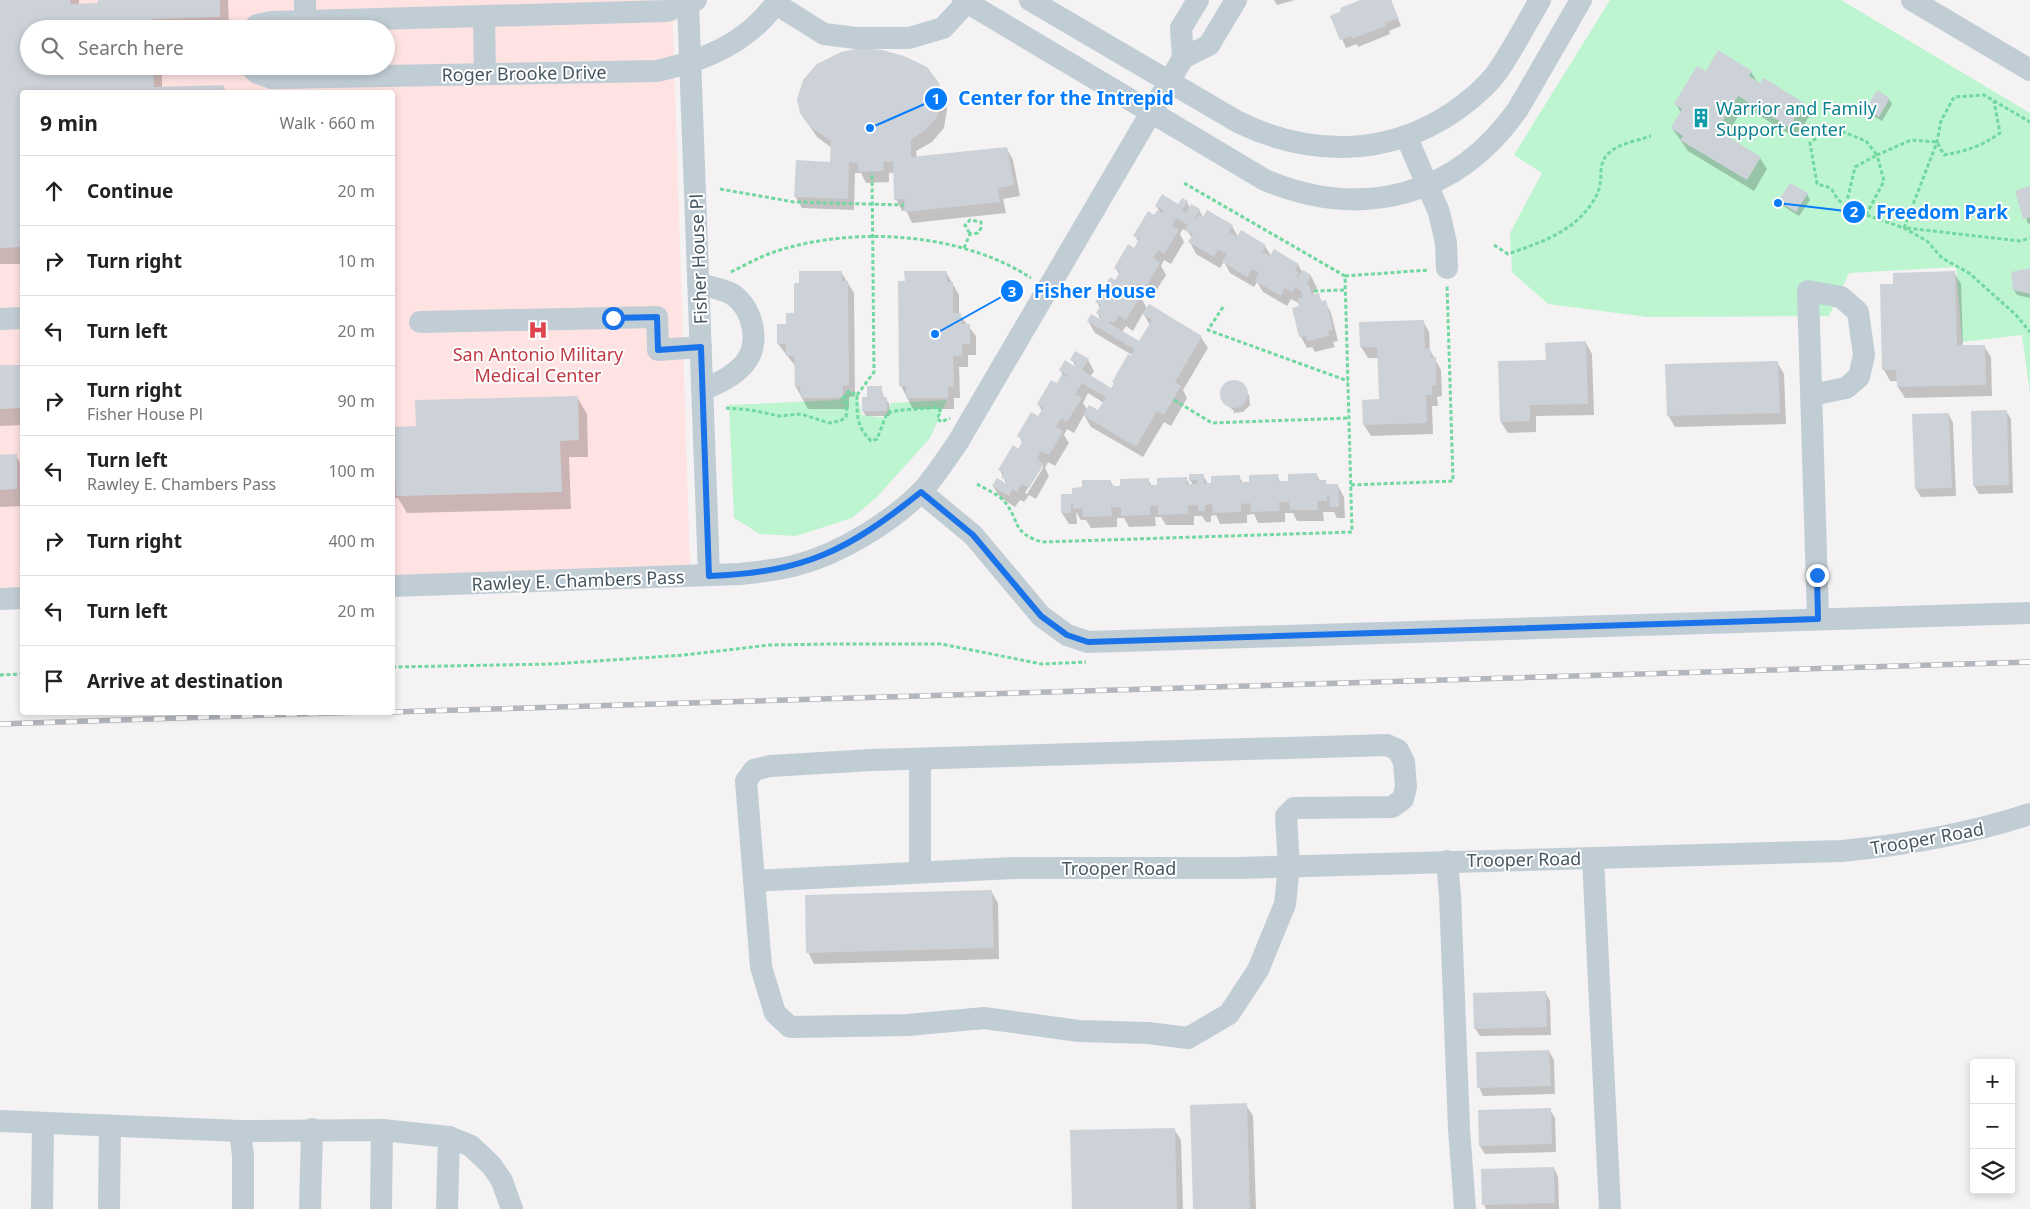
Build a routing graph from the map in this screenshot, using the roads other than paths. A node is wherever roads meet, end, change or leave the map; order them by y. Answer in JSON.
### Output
{"nodes":[{"id":1,"x":1030,"y":0,"type":"edge"},
{"id":2,"x":1198,"y":0,"type":"edge"},
{"id":3,"x":1236,"y":0,"type":"edge"},
{"id":4,"x":1581,"y":0,"type":"edge"},
{"id":5,"x":1912,"y":0,"type":"edge"},
{"id":6,"x":692,"y":1,"type":"edge"},
{"id":7,"x":965,"y":1,"type":"edge"},
{"id":8,"x":777,"y":2,"type":"edge"},
{"id":9,"x":1538,"y":4,"type":"edge"},
{"id":10,"x":484,"y":16,"type":"junction"},
{"id":11,"x":305,"y":17,"type":"edge"},
{"id":12,"x":285,"y":20,"type":"edge"},
{"id":13,"x":1567,"y":25,"type":"junction"},
{"id":14,"x":1183,"y":58,"type":"junction"},
{"id":15,"x":690,"y":63,"type":"junction"},
{"id":16,"x":2030,"y":70,"type":"edge"},
{"id":17,"x":395,"y":73,"type":"edge"},
{"id":18,"x":485,"y":74,"type":"junction"},
{"id":19,"x":263,"y":75,"type":"edge"},
{"id":20,"x":289,"y":75,"type":"edge"},
{"id":21,"x":1168,"y":82,"type":"junction"},
{"id":22,"x":1150,"y":113,"type":"junction"},
{"id":23,"x":1406,"y":136,"type":"junction"},
{"id":24,"x":1428,"y":186,"type":"junction"},
{"id":25,"x":1447,"y":268,"type":"road end"},
{"id":26,"x":698,"y":283,"type":"junction"},
{"id":27,"x":20,"y":318,"type":"edge"},
{"id":28,"x":0,"y":319,"type":"edge"},
{"id":29,"x":420,"y":322,"type":"dead end"},
{"id":30,"x":701,"y":347,"type":"junction"},
{"id":31,"x":702,"y":390,"type":"junction"},
{"id":32,"x":1811,"y":394,"type":"dead end"},
{"id":33,"x":921,"y":492,"type":"junction"},
{"id":34,"x":709,"y":576,"type":"junction"},
{"id":35,"x":395,"y":586,"type":"edge"},
{"id":36,"x":20,"y":598,"type":"edge"},
{"id":37,"x":0,"y":599,"type":"edge"},
{"id":38,"x":2030,"y":612,"type":"edge"},
{"id":39,"x":1818,"y":619,"type":"junction"},
{"id":40,"x":920,"y":759,"type":"junction"},
{"id":41,"x":2030,"y":814,"type":"edge"},
{"id":42,"x":1593,"y":858,"type":"junction"},
{"id":43,"x":1447,"y":861,"type":"junction"},
{"id":44,"x":1289,"y":866,"type":"junction"},
{"id":45,"x":920,"y":872,"type":"junction"},
{"id":46,"x":754,"y":881,"type":"junction"},
{"id":47,"x":0,"y":1121,"type":"edge"},
{"id":48,"x":44,"y":1125,"type":"junction"},
{"id":49,"x":110,"y":1127,"type":"junction"},
{"id":50,"x":312,"y":1129,"type":"junction"},
{"id":51,"x":382,"y":1130,"type":"junction"},
{"id":52,"x":240,"y":1131,"type":"junction"},
{"id":53,"x":449,"y":1136,"type":"junction"},
{"id":54,"x":42,"y":1209,"type":"edge"},
{"id":55,"x":109,"y":1209,"type":"edge"},
{"id":56,"x":243,"y":1209,"type":"edge"},
{"id":57,"x":310,"y":1209,"type":"edge"},
{"id":58,"x":381,"y":1209,"type":"edge"},
{"id":59,"x":447,"y":1209,"type":"edge"},
{"id":60,"x":512,"y":1209,"type":"edge"},
{"id":61,"x":1465,"y":1209,"type":"edge"},
{"id":62,"x":1610,"y":1209,"type":"edge"}],
"edges":[{"from":1,"to":21,"type":"street"},
{"from":2,"to":14,"type":"street"},
{"from":3,"to":14,"type":"street"},
{"from":4,"to":13,"type":"street"},
{"from":5,"to":16,"type":"street"},
{"from":6,"to":10,"type":"street"},
{"from":6,"to":15,"type":"street","name":"Fisher House Pl"},
{"from":7,"to":8,"type":"street"},
{"from":7,"to":22,"type":"street"},
{"from":8,"to":15,"type":"street","name":"Roger Brooke Drive"},
{"from":9,"to":13,"type":"street"},
{"from":9,"to":23,"type":"street"},
{"from":10,"to":11,"type":"street"},
{"from":10,"to":18,"type":"street"},
{"from":11,"to":12,"type":"street"},
{"from":13,"to":24,"type":"street"},
{"from":14,"to":21,"type":"street","name":"Rawley E. Chambers Pass"},
{"from":15,"to":18,"type":"street","name":"Roger Brooke Drive"},
{"from":15,"to":26,"type":"street","name":"Fisher House Pl"},
{"from":17,"to":18,"type":"street","name":"Roger Brooke Drive"},
{"from":19,"to":20,"type":"street","name":"Roger Brooke Drive"},
{"from":21,"to":22,"type":"street","name":"Rawley E. Chambers Pass"},
{"from":21,"to":23,"type":"street"},
{"from":22,"to":24,"type":"street"},
{"from":22,"to":33,"type":"street","name":"Rawley E. Chambers Pass"},
{"from":23,"to":24,"type":"street"},
{"from":24,"to":25,"type":"street"},
{"from":26,"to":30,"type":"street","name":"Fisher House Pl"},
{"from":26,"to":31,"type":"street"},
{"from":27,"to":28,"type":"street"},
{"from":29,"to":30,"type":"street"},
{"from":30,"to":31,"type":"street","name":"Fisher House Pl"},
{"from":31,"to":34,"type":"street","name":"Fisher House Pl"},
{"from":32,"to":39,"type":"street"},
{"from":33,"to":34,"type":"street","name":"Rawley E. Chambers Pass"},
{"from":33,"to":39,"type":"street"},
{"from":34,"to":35,"type":"street","name":"Rawley E. Chambers Pass"},
{"from":36,"to":37,"type":"street"},
{"from":38,"to":39,"type":"street"},
{"from":40,"to":44,"type":"street"},
{"from":40,"to":45,"type":"street"},
{"from":40,"to":46,"type":"street"},
{"from":41,"to":42,"type":"street","name":"Trooper Road"},
{"from":42,"to":43,"type":"street","name":"Trooper Road"},
{"from":42,"to":62,"type":"street"},
{"from":43,"to":44,"type":"street","name":"Trooper Road"},
{"from":43,"to":61,"type":"street"},
{"from":44,"to":45,"type":"street","name":"Trooper Road"},
{"from":44,"to":46,"type":"street"},
{"from":45,"to":46,"type":"street","name":"Trooper Road"},
{"from":47,"to":48,"type":"street"},
{"from":48,"to":49,"type":"street"},
{"from":48,"to":54,"type":"street"},
{"from":49,"to":52,"type":"street"},
{"from":49,"to":55,"type":"street"},
{"from":50,"to":51,"type":"street"},
{"from":50,"to":52,"type":"street"},
{"from":50,"to":57,"type":"street"},
{"from":51,"to":53,"type":"street"},
{"from":51,"to":58,"type":"street"},
{"from":52,"to":56,"type":"street"},
{"from":53,"to":59,"type":"street"},
{"from":53,"to":60,"type":"street"}]}
